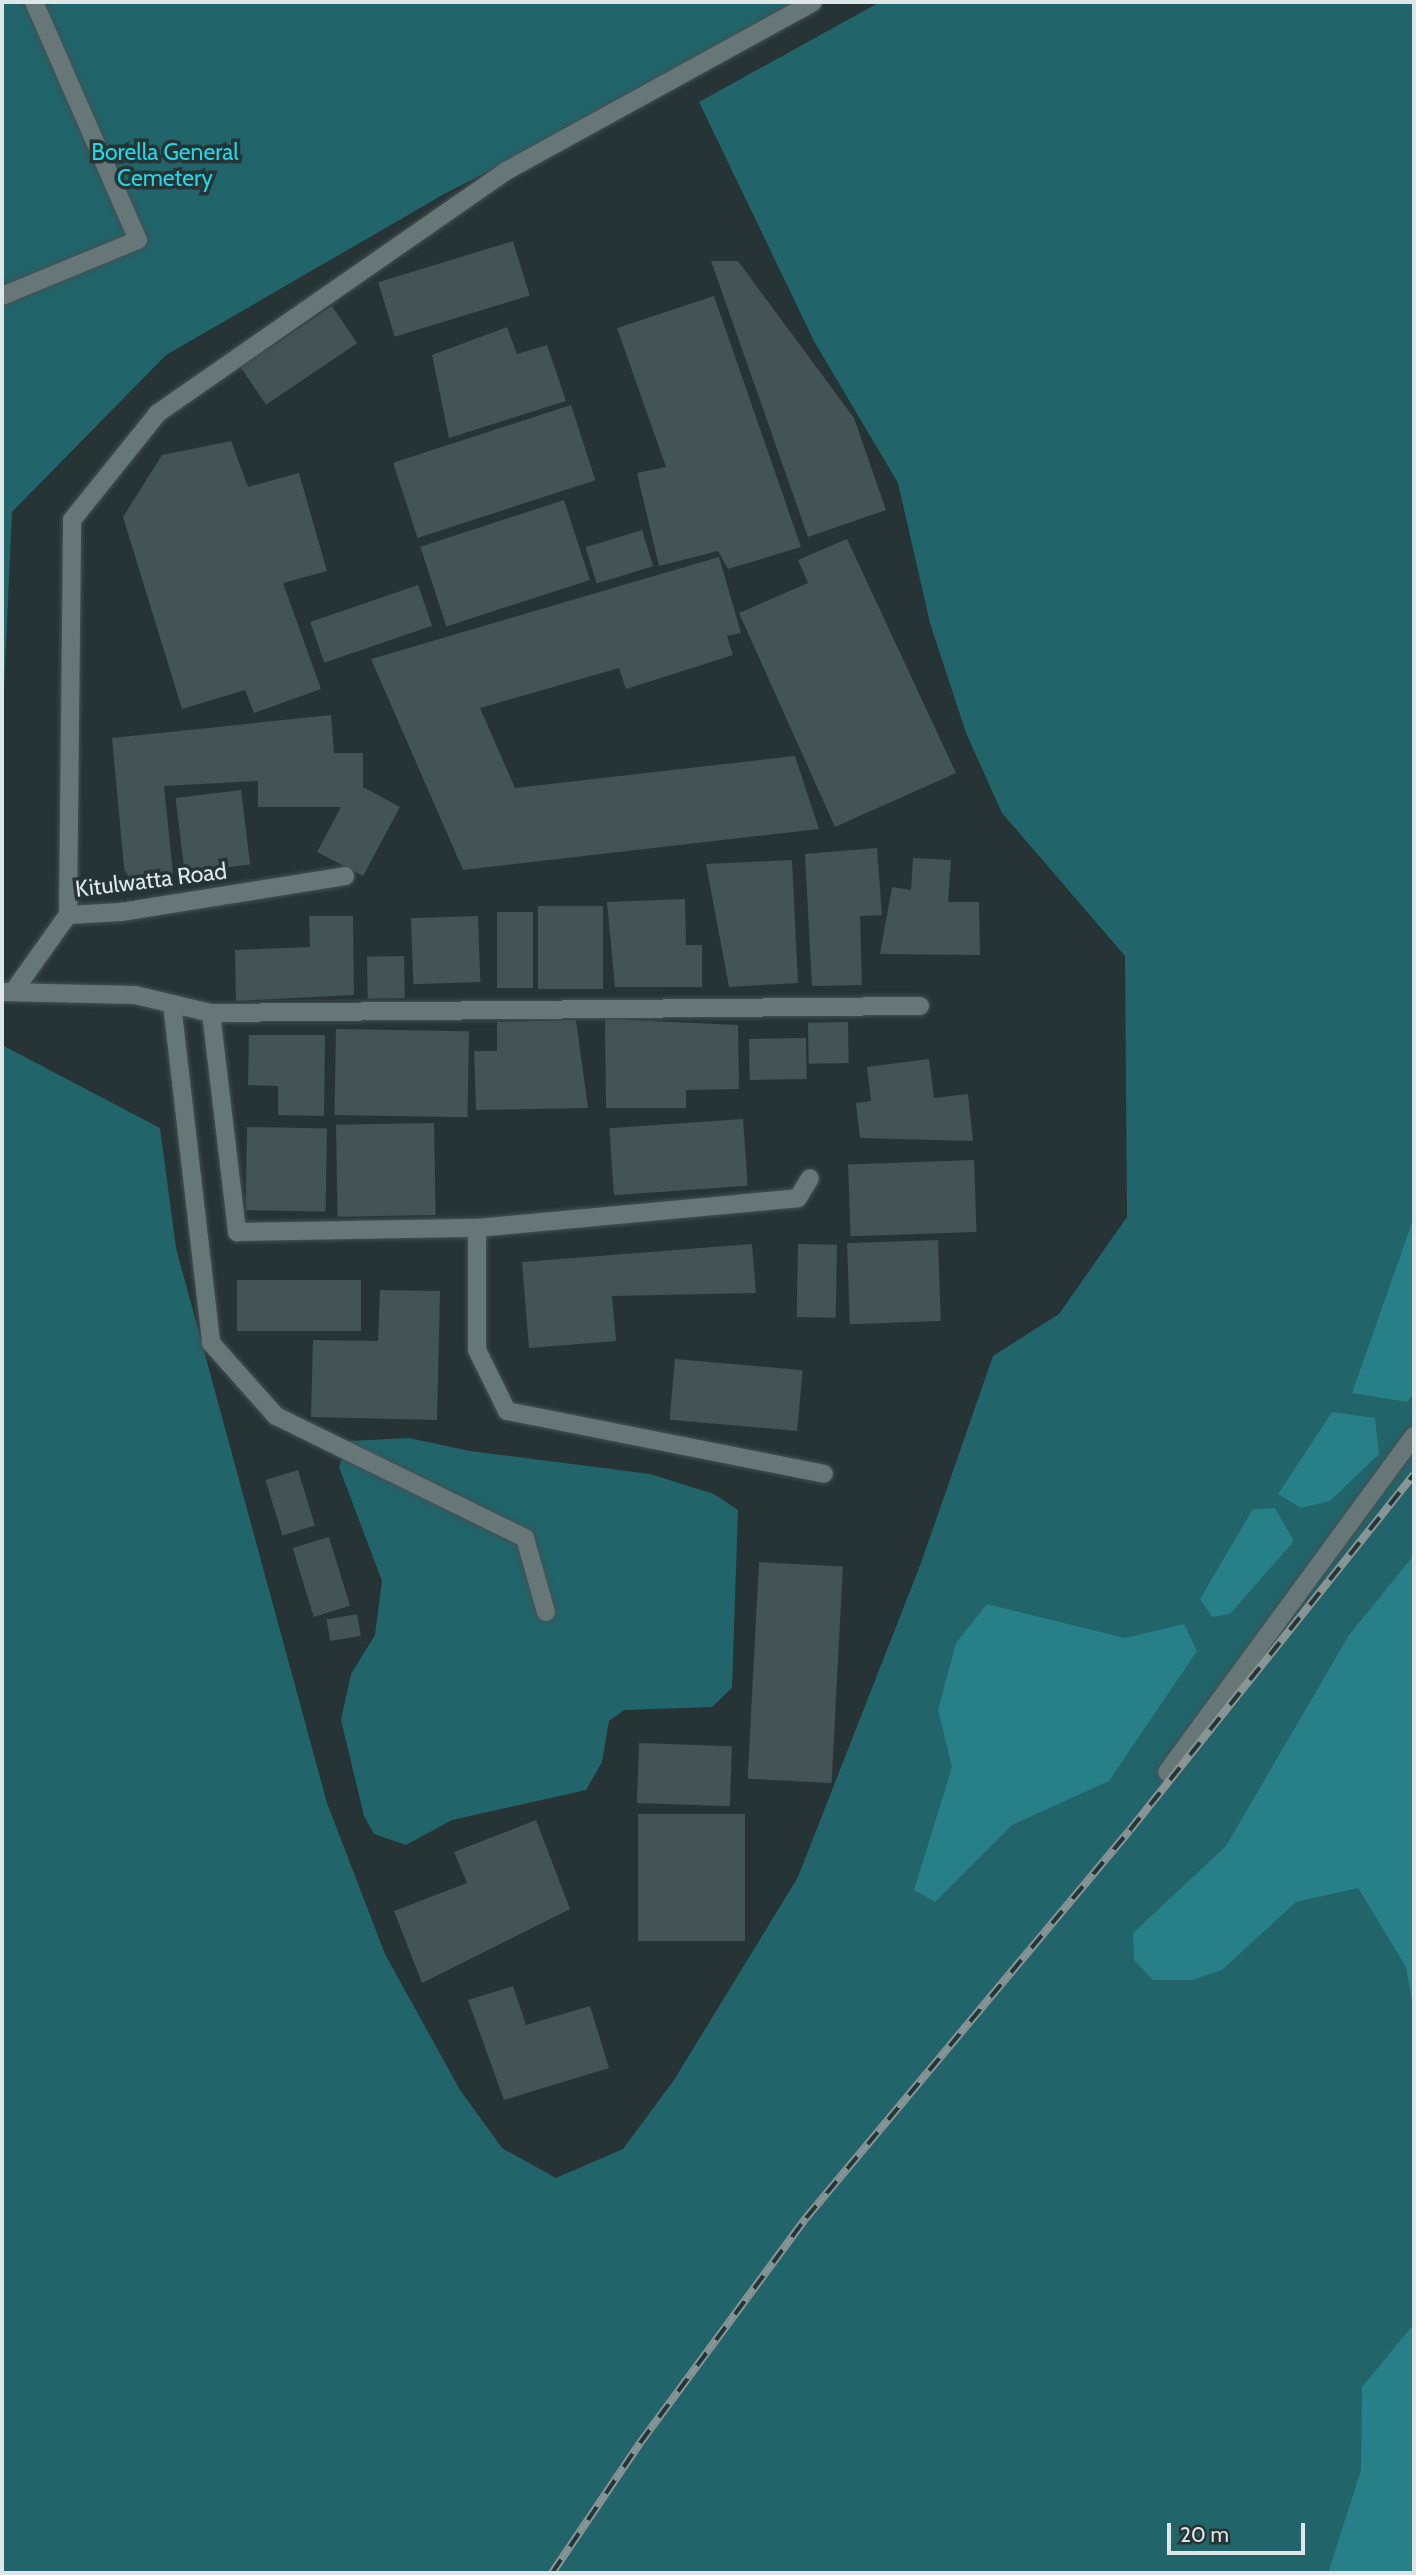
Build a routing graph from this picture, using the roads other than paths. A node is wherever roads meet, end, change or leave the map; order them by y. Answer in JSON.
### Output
{"nodes":[{"id":1,"x":34,"y":2,"type":"edge"},
{"id":2,"x":813,"y":2,"type":"edge"},
{"id":3,"x":2,"y":296,"type":"edge"},
{"id":4,"x":345,"y":876,"type":"dead end"},
{"id":5,"x":68,"y":915,"type":"junction"},
{"id":6,"x":8,"y":992,"type":"edge"},
{"id":7,"x":172,"y":1004,"type":"junction"},
{"id":8,"x":920,"y":1006,"type":"dead end"},
{"id":9,"x":211,"y":1013,"type":"junction"},
{"id":10,"x":810,"y":1178,"type":"dead end"},
{"id":11,"x":477,"y":1228,"type":"junction"},
{"id":12,"x":1414,"y":1436,"type":"edge"},
{"id":13,"x":824,"y":1474,"type":"dead end"},
{"id":14,"x":546,"y":1612,"type":"dead end"},
{"id":15,"x":1167,"y":1772,"type":"dead end"}],
"edges":[{"from":1,"to":3,"type":"street"},
{"from":2,"to":5,"type":"street"},
{"from":4,"to":5,"type":"street","name":"Kitulwatta Road"},
{"from":5,"to":6,"type":"street","name":"Kitulwatta Road"},
{"from":6,"to":7,"type":"street"},
{"from":7,"to":9,"type":"street"},
{"from":7,"to":14,"type":"street"},
{"from":8,"to":9,"type":"street"},
{"from":9,"to":11,"type":"street"},
{"from":10,"to":11,"type":"street"},
{"from":11,"to":13,"type":"street"},
{"from":12,"to":15,"type":"street"}]}
